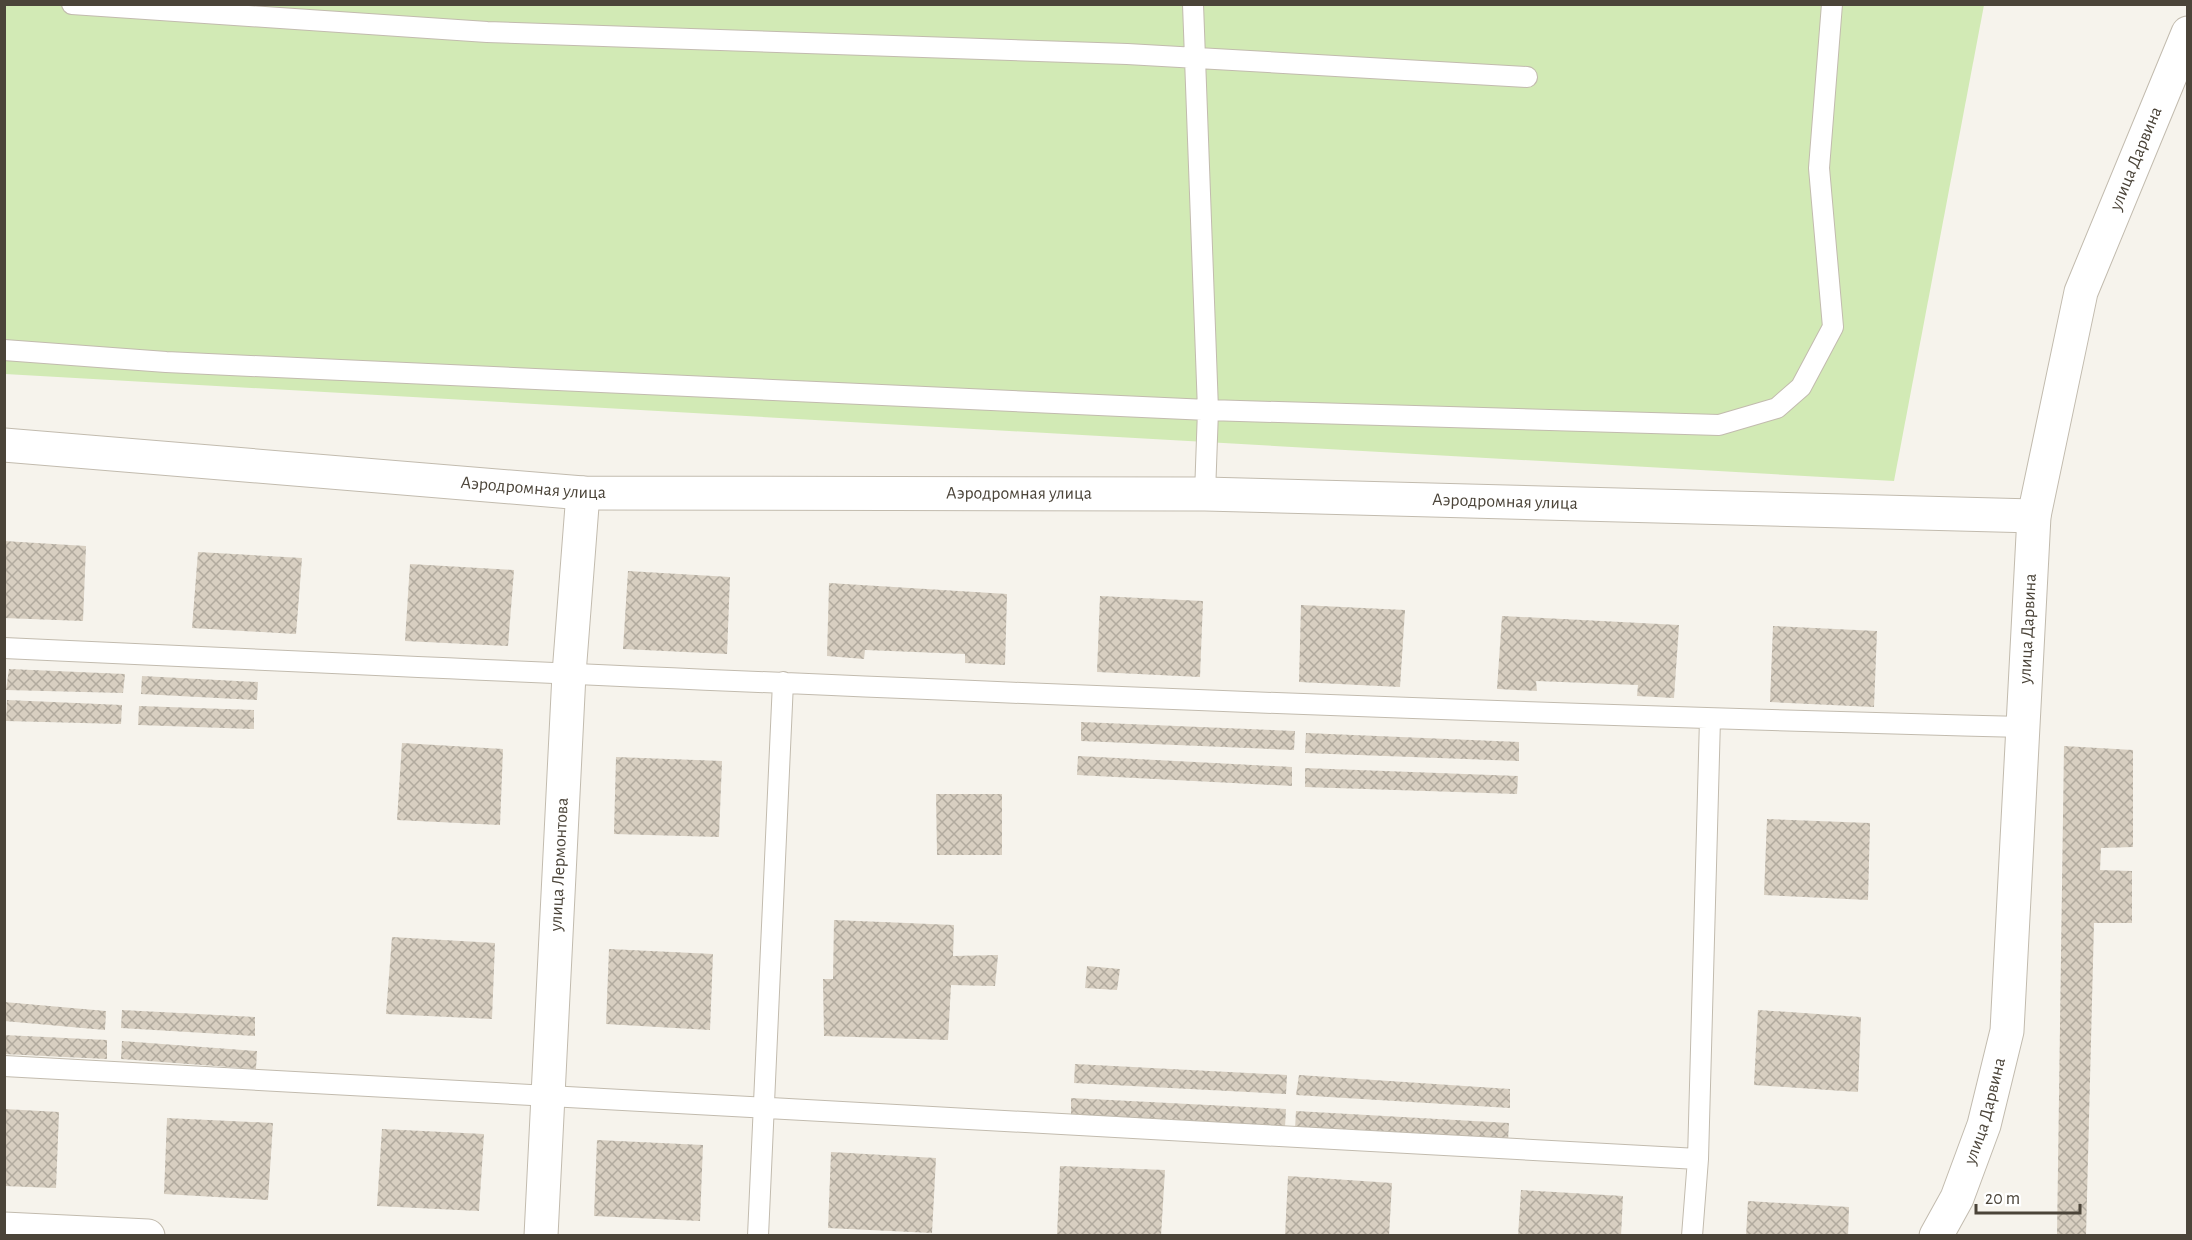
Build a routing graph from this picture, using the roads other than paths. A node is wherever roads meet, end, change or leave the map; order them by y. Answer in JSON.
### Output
{"nodes":[{"id":1,"x":72,"y":4,"type":"edge"},
{"id":2,"x":1193,"y":4,"type":"edge"},
{"id":3,"x":1832,"y":4,"type":"edge"},
{"id":4,"x":2187,"y":33,"type":"edge"},
{"id":5,"x":1195,"y":57,"type":"junction"},
{"id":6,"x":1527,"y":77,"type":"dead end"},
{"id":7,"x":4,"y":350,"type":"edge"},
{"id":8,"x":1208,"y":410,"type":"junction"},
{"id":9,"x":4,"y":445,"type":"edge"},
{"id":10,"x":583,"y":493,"type":"junction"},
{"id":11,"x":1205,"y":494,"type":"junction"},
{"id":12,"x":2034,"y":516,"type":"junction"},
{"id":13,"x":4,"y":648,"type":"edge"},
{"id":14,"x":569,"y":674,"type":"junction"},
{"id":15,"x":783,"y":682,"type":"junction"},
{"id":16,"x":1710,"y":719,"type":"junction"},
{"id":17,"x":2023,"y":727,"type":"junction"},
{"id":18,"x":4,"y":1066,"type":"edge"},
{"id":19,"x":548,"y":1096,"type":"junction"},
{"id":20,"x":765,"y":1108,"type":"junction"},
{"id":21,"x":1698,"y":1159,"type":"junction"},
{"id":22,"x":4,"y":1229,"type":"edge"},
{"id":23,"x":148,"y":1236,"type":"edge"},
{"id":24,"x":541,"y":1236,"type":"edge"},
{"id":25,"x":758,"y":1236,"type":"edge"},
{"id":26,"x":1692,"y":1236,"type":"edge"},
{"id":27,"x":1936,"y":1236,"type":"edge"}],
"edges":[{"from":1,"to":5,"type":"lane"},
{"from":2,"to":5,"type":"lane"},
{"from":3,"to":8,"type":"lane"},
{"from":4,"to":12,"type":"street","name":"улица Дарвина"},
{"from":5,"to":6,"type":"lane"},
{"from":5,"to":8,"type":"lane"},
{"from":7,"to":8,"type":"lane"},
{"from":8,"to":11,"type":"lane"},
{"from":9,"to":10,"type":"street","name":"Аэродромная улица"},
{"from":10,"to":11,"type":"street","name":"Аэродромная улица"},
{"from":10,"to":14,"type":"street","name":"улица Лермонтова"},
{"from":11,"to":12,"type":"street","name":"Аэродромная улица"},
{"from":12,"to":17,"type":"street","name":"улица Дарвина"},
{"from":13,"to":14,"type":"lane"},
{"from":14,"to":15,"type":"lane"},
{"from":14,"to":19,"type":"street","name":"улица Лермонтова"},
{"from":15,"to":16,"type":"lane"},
{"from":15,"to":20,"type":"lane"},
{"from":16,"to":17,"type":"lane"},
{"from":16,"to":21,"type":"lane"},
{"from":17,"to":27,"type":"street","name":"улица Дарвина"},
{"from":18,"to":19,"type":"lane"},
{"from":19,"to":20,"type":"lane"},
{"from":19,"to":24,"type":"street","name":"улица Лермонтова"},
{"from":20,"to":21,"type":"lane"},
{"from":20,"to":25,"type":"lane"},
{"from":21,"to":26,"type":"lane"},
{"from":22,"to":23,"type":"street"}]}
